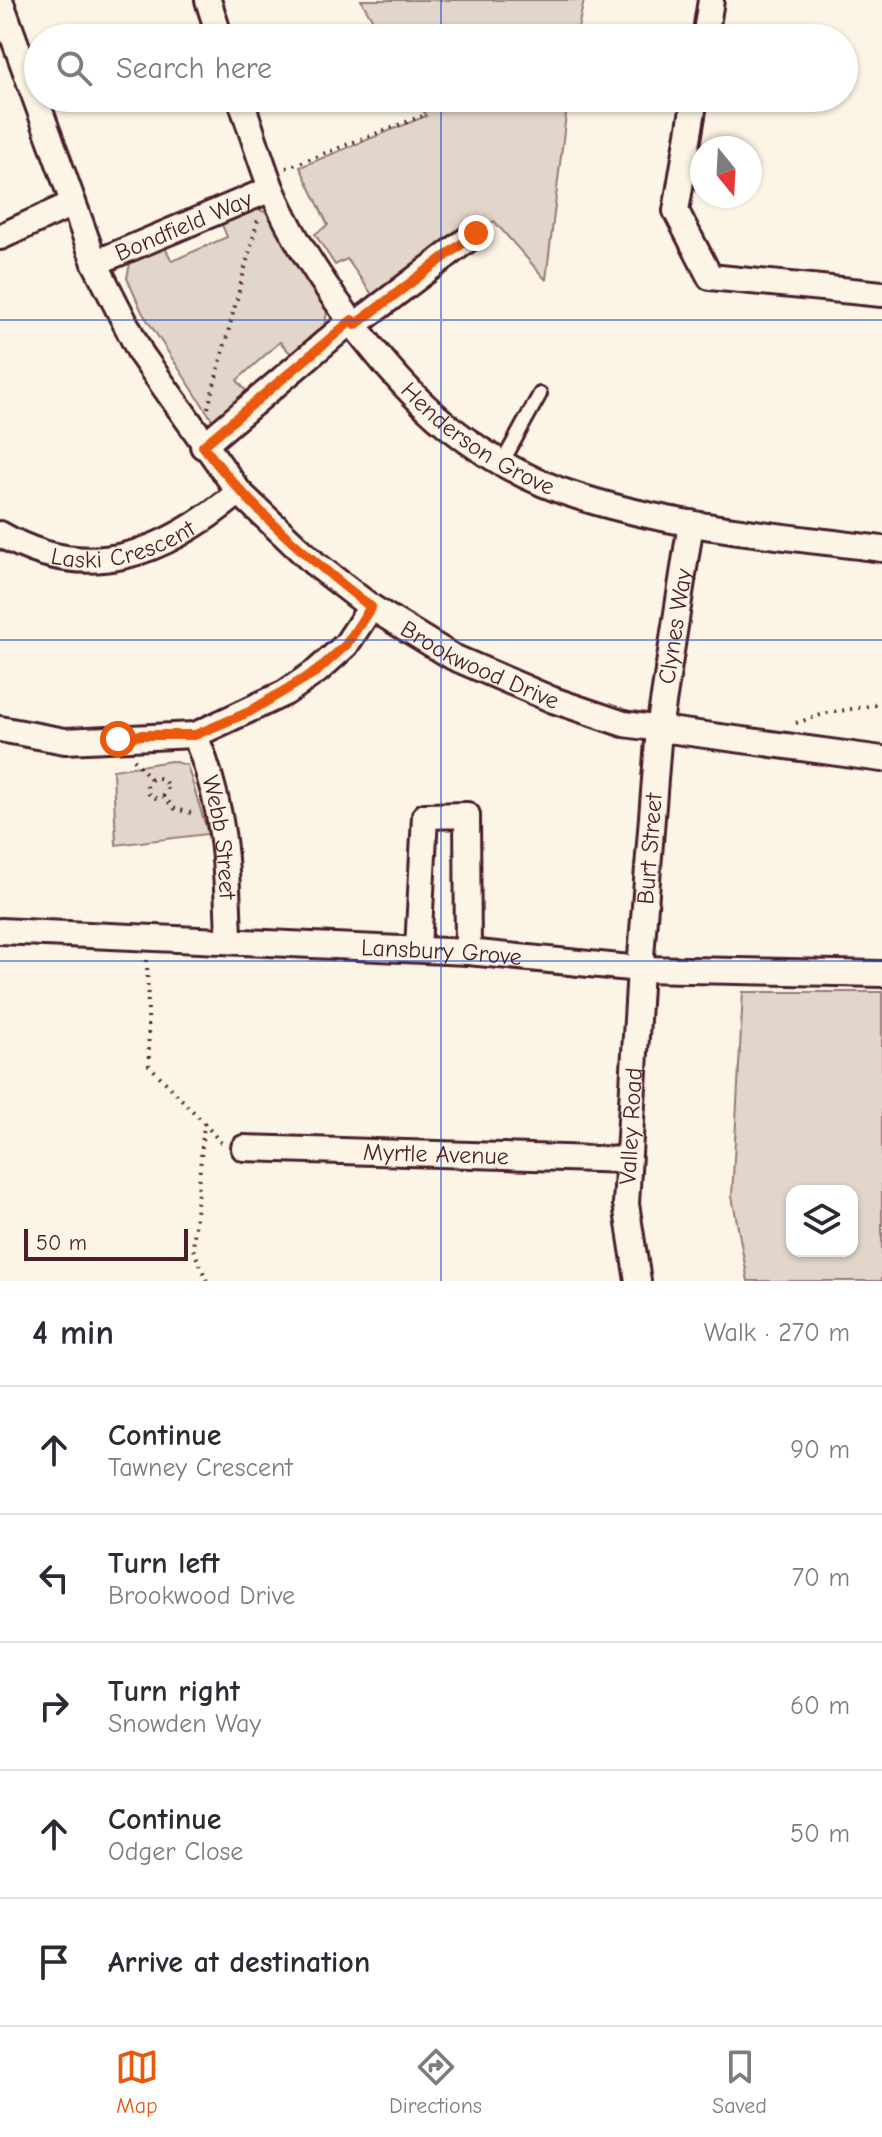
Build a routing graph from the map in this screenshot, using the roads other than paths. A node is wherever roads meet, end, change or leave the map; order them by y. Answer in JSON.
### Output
{"nodes":[{"id":1,"x":0,"y":0,"type":"edge"},
{"id":2,"x":208,"y":0,"type":"edge"},
{"id":3,"x":711,"y":0,"type":"edge"},
{"id":4,"x":216,"y":24,"type":"edge"},
{"id":5,"x":707,"y":24,"type":"edge"},
{"id":6,"x":4,"y":25,"type":"edge"},
{"id":7,"x":24,"y":78,"type":"edge"},
{"id":8,"x":37,"y":112,"type":"edge"},
{"id":9,"x":245,"y":112,"type":"edge"},
{"id":10,"x":693,"y":112,"type":"edge"},
{"id":11,"x":268,"y":185,"type":"junction"},
{"id":12,"x":72,"y":204,"type":"junction"},
{"id":13,"x":476,"y":233,"type":"dead end"},
{"id":14,"x":0,"y":237,"type":"edge"},
{"id":15,"x":95,"y":263,"type":"junction"},
{"id":16,"x":882,"y":294,"type":"edge"},
{"id":17,"x":354,"y":322,"type":"junction"},
{"id":18,"x":540,"y":394,"type":"dead end"},
{"id":19,"x":201,"y":444,"type":"junction"},
{"id":20,"x":502,"y":463,"type":"junction"},
{"id":21,"x":239,"y":492,"type":"junction"},
{"id":22,"x":691,"y":523,"type":"junction"},
{"id":23,"x":0,"y":534,"type":"edge"},
{"id":24,"x":882,"y":549,"type":"edge"},
{"id":25,"x":371,"y":607,"type":"junction"},
{"id":26,"x":0,"y":729,"type":"edge"},
{"id":27,"x":659,"y":729,"type":"junction"},
{"id":28,"x":195,"y":735,"type":"junction"},
{"id":29,"x":882,"y":759,"type":"edge"},
{"id":30,"x":0,"y":931,"type":"edge"},
{"id":31,"x":229,"y":941,"type":"junction"},
{"id":32,"x":418,"y":949,"type":"junction"},
{"id":33,"x":468,"y":952,"type":"junction"},
{"id":34,"x":640,"y":969,"type":"junction"},
{"id":35,"x":882,"y":974,"type":"edge"},
{"id":36,"x":244,"y":1148,"type":"dead end"},
{"id":37,"x":628,"y":1160,"type":"junction"},
{"id":38,"x":638,"y":1281,"type":"edge"}],
"edges":[{"from":1,"to":6,"type":"street","name":"Brookwood Drive"},
{"from":2,"to":4,"type":"street"},
{"from":3,"to":5,"type":"street"},
{"from":6,"to":7,"type":"street","name":"Brookwood Drive"},
{"from":8,"to":12,"type":"street","name":"Brookwood Drive"},
{"from":9,"to":11,"type":"street","name":"Henderson Grove"},
{"from":10,"to":16,"type":"street"},
{"from":11,"to":15,"type":"street","name":"Bondfield Way"},
{"from":11,"to":17,"type":"street","name":"Henderson Grove"},
{"from":12,"to":14,"type":"street"},
{"from":12,"to":15,"type":"street","name":"Brookwood Drive"},
{"from":13,"to":17,"type":"street"},
{"from":15,"to":19,"type":"street","name":"Brookwood Drive"},
{"from":17,"to":19,"type":"street"},
{"from":17,"to":20,"type":"street","name":"Henderson Grove"},
{"from":18,"to":20,"type":"lane"},
{"from":19,"to":21,"type":"street","name":"Brookwood Drive"},
{"from":20,"to":22,"type":"street","name":"Henderson Grove"},
{"from":21,"to":23,"type":"street","name":"Laski Crescent"},
{"from":21,"to":25,"type":"street","name":"Brookwood Drive"},
{"from":22,"to":24,"type":"street","name":"Henderson Grove"},
{"from":22,"to":27,"type":"street","name":"Clynes Way"},
{"from":25,"to":27,"type":"street","name":"Brookwood Drive"},
{"from":25,"to":28,"type":"street"},
{"from":26,"to":28,"type":"street"},
{"from":27,"to":29,"type":"street","name":"Brookwood Drive"},
{"from":27,"to":34,"type":"street","name":"Burt Street"},
{"from":28,"to":31,"type":"street","name":"Webb Street"},
{"from":30,"to":31,"type":"street","name":"Lansbury Grove"},
{"from":31,"to":32,"type":"street","name":"Lansbury Grove"},
{"from":32,"to":33,"type":"street","name":"Lansbury Grove"},
{"from":32,"to":33,"type":"street"},
{"from":33,"to":34,"type":"street","name":"Lansbury Grove"},
{"from":34,"to":35,"type":"street","name":"Lansbury Grove"},
{"from":34,"to":37,"type":"street","name":"Valley Road"},
{"from":36,"to":37,"type":"street","name":"Myrtle Avenue"},
{"from":37,"to":38,"type":"street","name":"Valley Road"}]}
